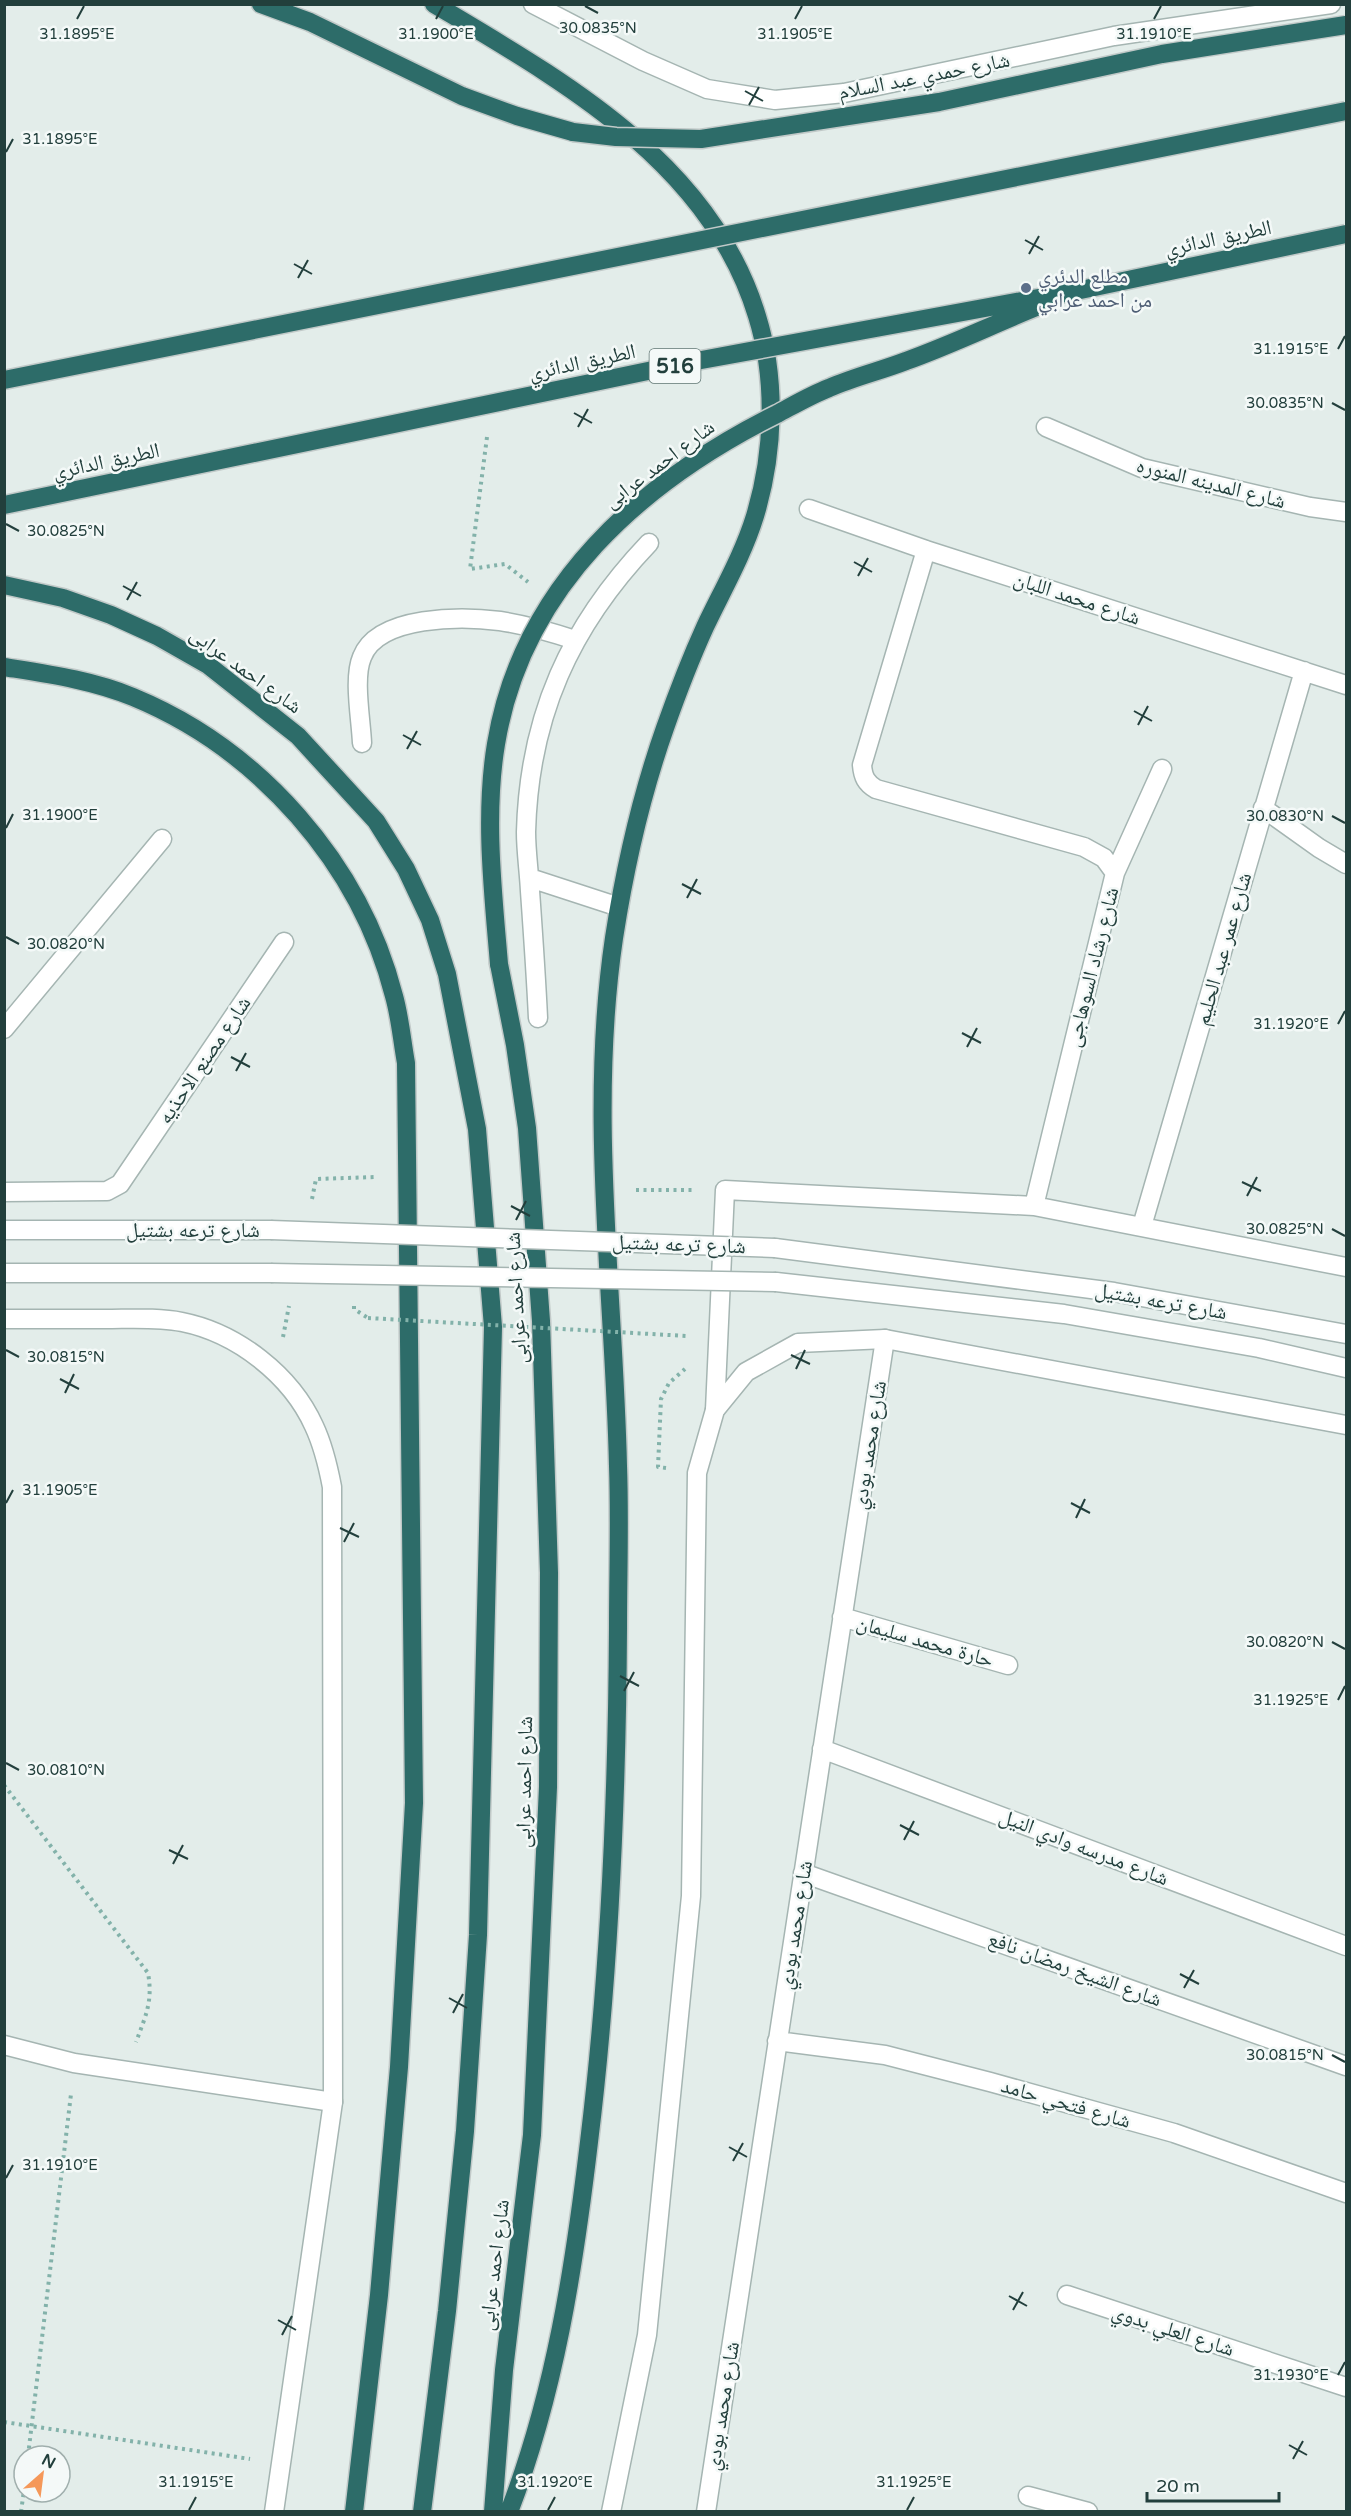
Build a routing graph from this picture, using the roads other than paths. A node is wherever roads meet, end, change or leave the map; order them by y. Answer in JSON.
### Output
{"nodes":[{"id":1,"x":261,"y":4,"type":"edge"},
{"id":2,"x":434,"y":4,"type":"edge"},
{"id":3,"x":533,"y":4,"type":"edge"},
{"id":4,"x":1331,"y":4,"type":"edge"},
{"id":5,"x":1347,"y":25,"type":"edge"},
{"id":6,"x":1347,"y":111,"type":"edge"},
{"id":7,"x":1347,"y":234,"type":"edge"},
{"id":8,"x":1071,"y":292,"type":"junction"},
{"id":9,"x":4,"y":380,"type":"edge"},
{"id":10,"x":1046,"y":427,"type":"dead end"},
{"id":11,"x":4,"y":505,"type":"edge"},
{"id":12,"x":809,"y":508,"type":"dead end"},
{"id":13,"x":1347,"y":512,"type":"edge"},
{"id":14,"x":649,"y":543,"type":"dead end"},
{"id":15,"x":926,"y":550,"type":"junction"},
{"id":16,"x":4,"y":585,"type":"edge"},
{"id":17,"x":575,"y":640,"type":"junction"},
{"id":18,"x":4,"y":667,"type":"edge"},
{"id":19,"x":1304,"y":671,"type":"junction"},
{"id":20,"x":1347,"y":685,"type":"edge"},
{"id":21,"x":362,"y":743,"type":"dead end"},
{"id":22,"x":1162,"y":770,"type":"dead end"},
{"id":23,"x":1263,"y":808,"type":"junction"},
{"id":24,"x":162,"y":839,"type":"dead end"},
{"id":25,"x":1347,"y":864,"type":"edge"},
{"id":26,"x":1115,"y":873,"type":"junction"},
{"id":27,"x":530,"y":878,"type":"junction"},
{"id":28,"x":619,"y":907,"type":"junction"},
{"id":29,"x":284,"y":942,"type":"dead end"},
{"id":30,"x":538,"y":1018,"type":"dead end"},
{"id":31,"x":4,"y":1029,"type":"edge"},
{"id":32,"x":125,"y":1179,"type":"joint"},
{"id":33,"x":4,"y":1192,"type":"edge"},
{"id":34,"x":1034,"y":1206,"type":"junction"},
{"id":35,"x":1142,"y":1226,"type":"junction"},
{"id":36,"x":4,"y":1230,"type":"edge"},
{"id":37,"x":1347,"y":1267,"type":"edge"},
{"id":38,"x":4,"y":1273,"type":"edge"},
{"id":39,"x":4,"y":1319,"type":"edge"},
{"id":40,"x":1347,"y":1334,"type":"edge"},
{"id":41,"x":885,"y":1339,"type":"junction"},
{"id":42,"x":1347,"y":1368,"type":"edge"},
{"id":43,"x":715,"y":1410,"type":"junction"},
{"id":44,"x":1347,"y":1425,"type":"edge"},
{"id":45,"x":842,"y":1617,"type":"junction"},
{"id":46,"x":1008,"y":1665,"type":"dead end"},
{"id":47,"x":822,"y":1749,"type":"junction"},
{"id":48,"x":803,"y":1873,"type":"junction"},
{"id":49,"x":1347,"y":1946,"type":"edge"},
{"id":50,"x":777,"y":2041,"type":"junction"},
{"id":51,"x":4,"y":2045,"type":"edge"},
{"id":52,"x":1347,"y":2066,"type":"edge"},
{"id":53,"x":333,"y":2102,"type":"junction"},
{"id":54,"x":1347,"y":2193,"type":"edge"},
{"id":55,"x":1067,"y":2295,"type":"dead end"},
{"id":56,"x":1347,"y":2387,"type":"edge"},
{"id":57,"x":1028,"y":2496,"type":"dead end"},
{"id":58,"x":274,"y":2511,"type":"edge"},
{"id":59,"x":354,"y":2511,"type":"edge"},
{"id":60,"x":422,"y":2511,"type":"edge"},
{"id":61,"x":493,"y":2511,"type":"edge"},
{"id":62,"x":509,"y":2511,"type":"edge"},
{"id":63,"x":611,"y":2511,"type":"edge"},
{"id":64,"x":706,"y":2511,"type":"edge"},
{"id":65,"x":1088,"y":2511,"type":"edge"}],
"edges":[{"from":1,"to":5,"type":"highway","bridge":true},
{"from":2,"to":28,"type":"highway"},
{"from":3,"to":4,"type":"street","name":"شارع حمدي عبد السلام"},
{"from":6,"to":9,"type":"highway","bridge":true},
{"from":7,"to":8,"type":"highway","name":"الطريق الدائري","number":"516","bridge":true},
{"from":8,"to":11,"type":"highway","name":"الطريق الدائري","number":"516","bridge":true},
{"from":8,"to":61,"type":"highway","name":"شارع احمد عرابى","bridge":true},
{"from":10,"to":13,"type":"street","name":"شارع المدينه المنوره"},
{"from":12,"to":15,"type":"street","name":"شارع محمد اللبان"},
{"from":14,"to":17,"type":"street"},
{"from":15,"to":19,"type":"street","name":"شارع محمد اللبان"},
{"from":15,"to":26,"type":"street","name":"شارع رشاد السوهاجى"},
{"from":16,"to":60,"type":"highway","name":"شارع احمد عرابى"},
{"from":17,"to":21,"type":"street"},
{"from":17,"to":27,"type":"street"},
{"from":18,"to":59,"type":"highway"},
{"from":19,"to":20,"type":"street","name":"شارع محمد اللبان"},
{"from":19,"to":23,"type":"street","name":"شارع عمر عبد الحليم"},
{"from":22,"to":26,"type":"street"},
{"from":23,"to":25,"type":"street"},
{"from":23,"to":35,"type":"street","name":"شارع عمر عبد الحليم"},
{"from":24,"to":31,"type":"street"},
{"from":26,"to":34,"type":"street","name":"شارع رشاد السوهاجى"},
{"from":27,"to":28,"type":"street"},
{"from":27,"to":30,"type":"street"},
{"from":28,"to":62,"type":"highway"},
{"from":29,"to":32,"type":"street","name":"شارع مصنع الاحذيه"},
{"from":32,"to":33,"type":"street","name":"شارع ترعه بشتيل"},
{"from":34,"to":35,"type":"street"},
{"from":34,"to":43,"type":"street"},
{"from":35,"to":37,"type":"street"},
{"from":36,"to":40,"type":"street","name":"شارع ترعه بشتيل","bridge":true},
{"from":38,"to":42,"type":"street","name":"شارع ترعه بشتيل","bridge":true},
{"from":39,"to":53,"type":"street"},
{"from":41,"to":43,"type":"street"},
{"from":41,"to":44,"type":"street"},
{"from":41,"to":45,"type":"street","name":"شارع محمد بودي"},
{"from":43,"to":63,"type":"street"},
{"from":45,"to":46,"type":"street","name":"حارة محمد سليمان"},
{"from":45,"to":47,"type":"street","name":"شارع محمد بودي"},
{"from":47,"to":48,"type":"street","name":"شارع محمد بودي"},
{"from":47,"to":49,"type":"street","name":"شارع مدرسه وادي النيل"},
{"from":48,"to":50,"type":"street","name":"شارع محمد بودي"},
{"from":48,"to":52,"type":"street","name":"شارع الشيخ رمضان نافع"},
{"from":50,"to":54,"type":"street","name":"شارع فتحي حامد"},
{"from":50,"to":64,"type":"street","name":"شارع محمد بودي"},
{"from":51,"to":53,"type":"street"},
{"from":53,"to":58,"type":"street"},
{"from":55,"to":56,"type":"street","name":"شارع العلي بدوي"},
{"from":57,"to":65,"type":"street"}]}
